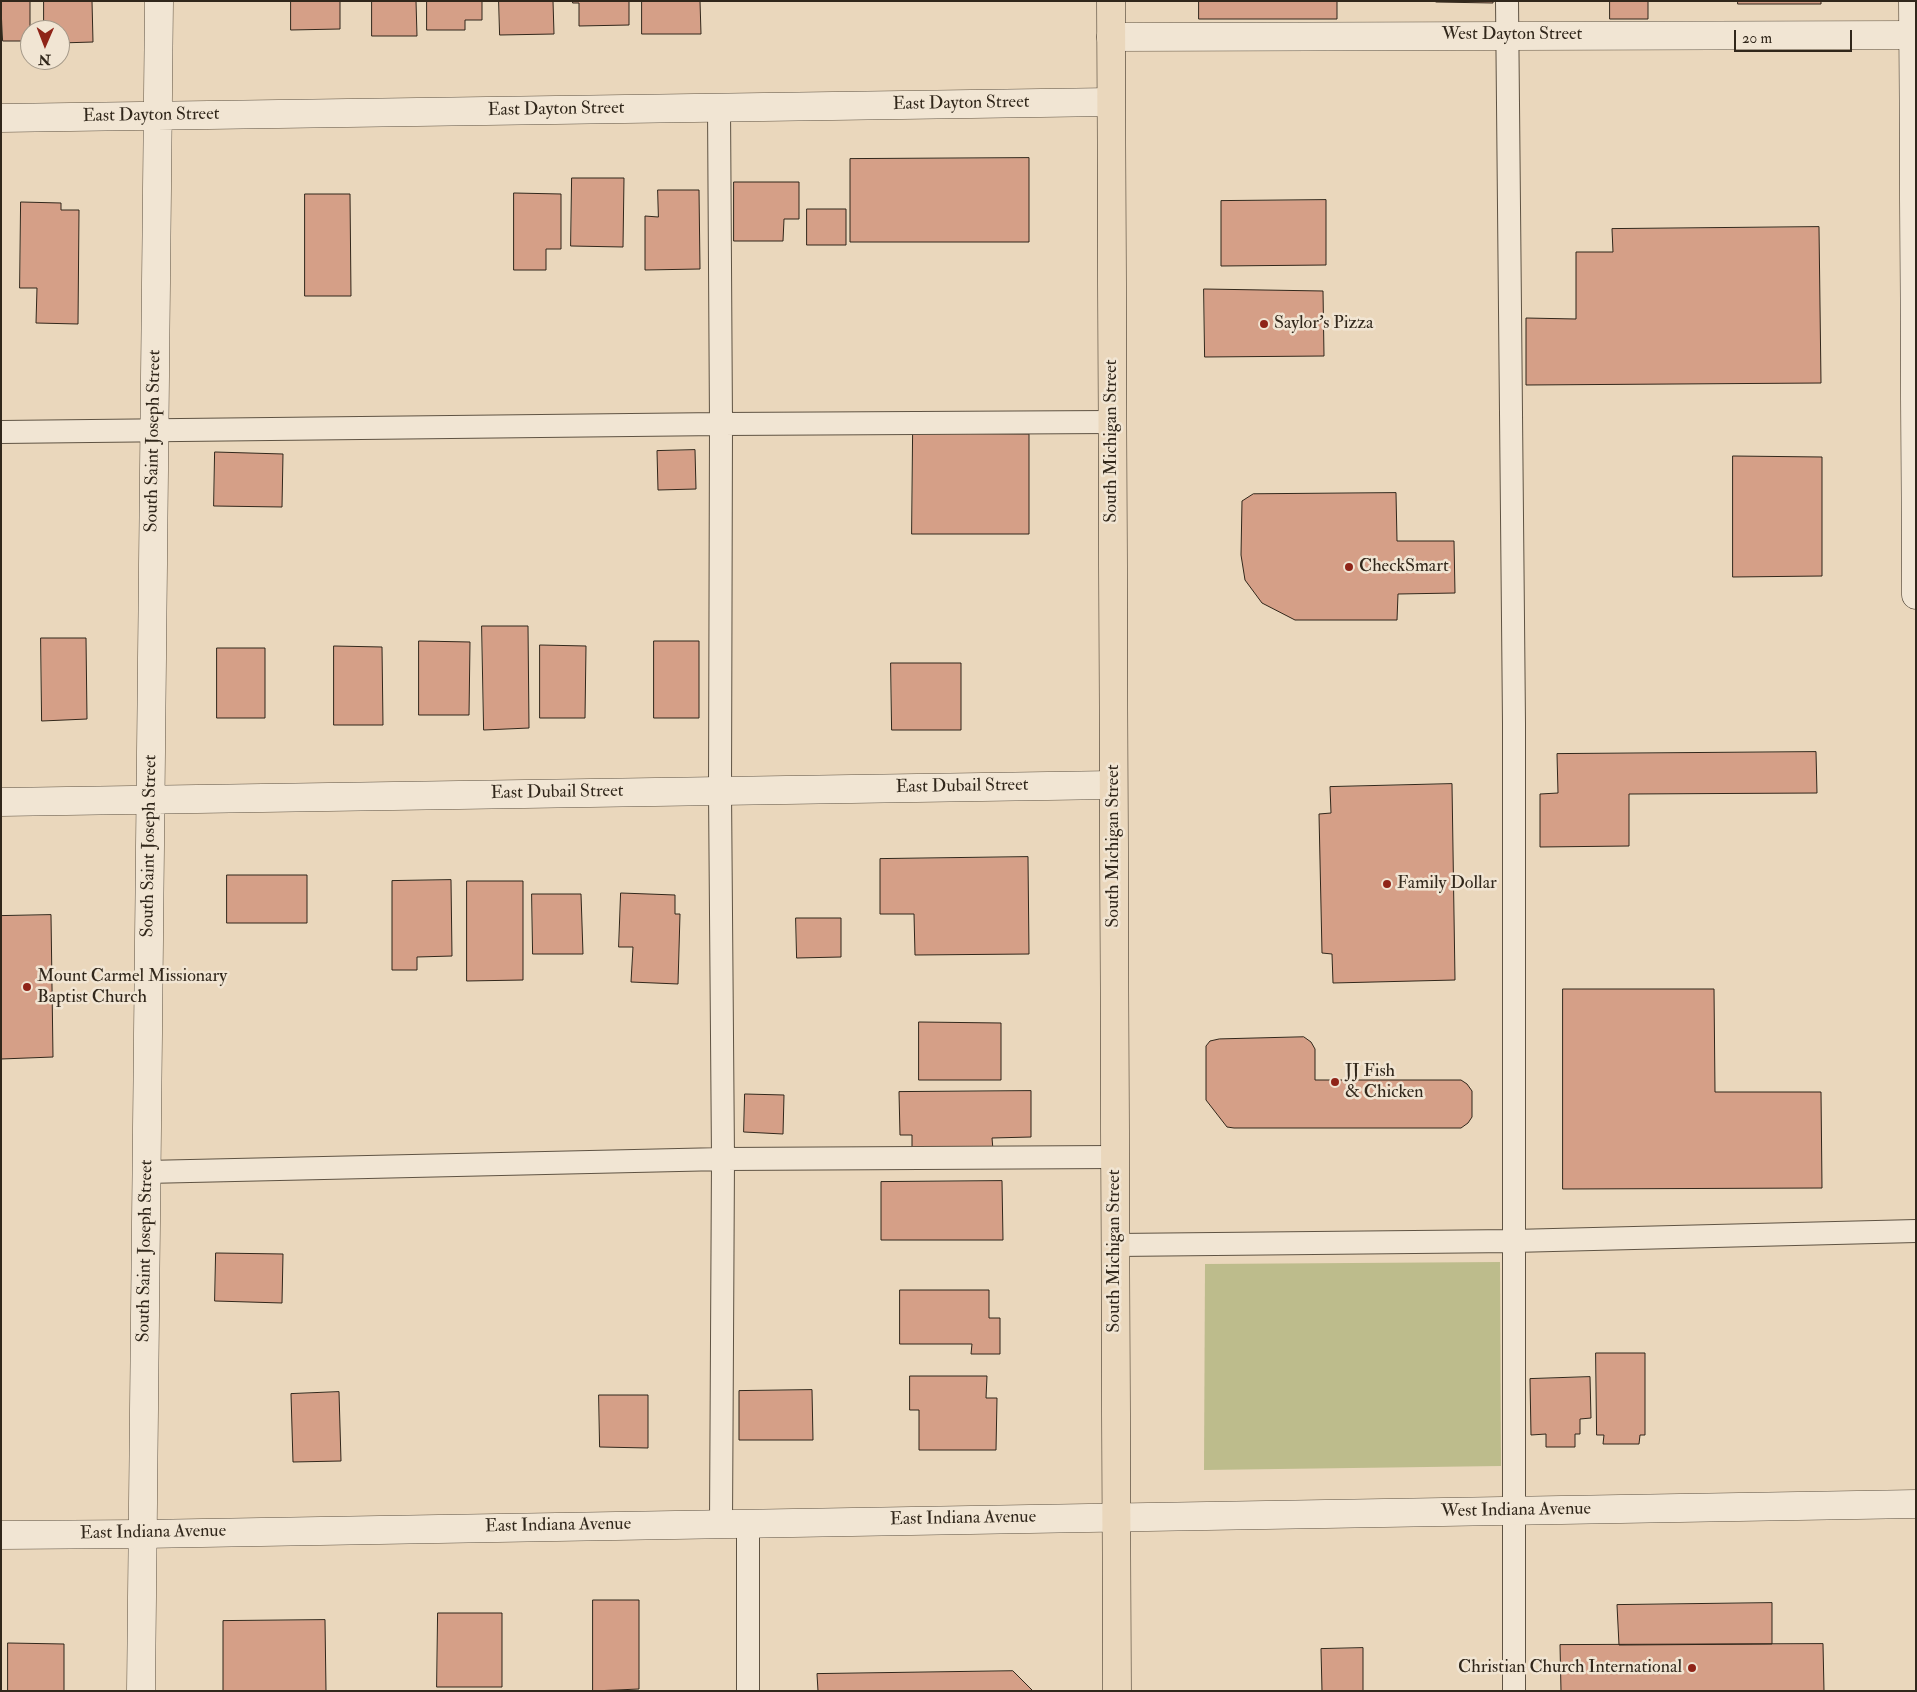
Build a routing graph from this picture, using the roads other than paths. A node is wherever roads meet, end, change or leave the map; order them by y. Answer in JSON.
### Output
{"nodes":[{"id":1,"x":159,"y":1,"type":"edge"},
{"id":2,"x":1111,"y":1,"type":"edge"},
{"id":3,"x":1508,"y":1,"type":"edge"},
{"id":4,"x":1913,"y":1,"type":"edge"},
{"id":5,"x":1508,"y":35,"type":"junction"},
{"id":6,"x":1914,"y":35,"type":"junction"},
{"id":7,"x":1111,"y":37,"type":"junction"},
{"id":8,"x":1110,"y":102,"type":"junction"},
{"id":9,"x":719,"y":107,"type":"junction"},
{"id":10,"x":157,"y":116,"type":"junction"},
{"id":11,"x":1,"y":118,"type":"edge"},
{"id":12,"x":1112,"y":422,"type":"junction"},
{"id":13,"x":721,"y":424,"type":"junction"},
{"id":14,"x":154,"y":430,"type":"junction"},
{"id":15,"x":1,"y":432,"type":"edge"},
{"id":16,"x":1916,"y":595,"type":"edge"},
{"id":17,"x":1114,"y":785,"type":"junction"},
{"id":18,"x":720,"y":791,"type":"junction"},
{"id":19,"x":150,"y":799,"type":"junction"},
{"id":20,"x":1,"y":802,"type":"edge"},
{"id":21,"x":1115,"y":1157,"type":"junction"},
{"id":22,"x":724,"y":1159,"type":"junction"},
{"id":23,"x":146,"y":1172,"type":"junction"},
{"id":24,"x":1916,"y":1231,"type":"edge"},
{"id":25,"x":1513,"y":1241,"type":"junction"},
{"id":26,"x":1116,"y":1245,"type":"junction"},
{"id":27,"x":1916,"y":1504,"type":"edge"},
{"id":28,"x":1514,"y":1511,"type":"junction"},
{"id":29,"x":1115,"y":1516,"type":"junction"},
{"id":30,"x":748,"y":1522,"type":"junction"},
{"id":31,"x":722,"y":1523,"type":"junction"},
{"id":32,"x":143,"y":1534,"type":"junction"},
{"id":33,"x":1,"y":1535,"type":"edge"},
{"id":34,"x":141,"y":1691,"type":"edge"},
{"id":35,"x":748,"y":1691,"type":"edge"},
{"id":36,"x":1117,"y":1691,"type":"edge"},
{"id":37,"x":1514,"y":1691,"type":"edge"}],
"edges":[{"from":1,"to":10,"type":"street","name":"South Saint Joseph Street"},
{"from":2,"to":7,"type":"main road","name":"South Michigan Street"},
{"from":3,"to":5,"type":"lane"},
{"from":4,"to":6,"type":"street"},
{"from":5,"to":6,"type":"street","name":"West Dayton Street"},
{"from":5,"to":7,"type":"street","name":"West Dayton Street"},
{"from":5,"to":25,"type":"lane"},
{"from":6,"to":16,"type":"street"},
{"from":7,"to":8,"type":"main road","name":"South Michigan Street"},
{"from":8,"to":9,"type":"street","name":"East Dayton Street"},
{"from":8,"to":12,"type":"main road","name":"South Michigan Street"},
{"from":9,"to":10,"type":"street","name":"East Dayton Street"},
{"from":9,"to":13,"type":"lane"},
{"from":10,"to":11,"type":"street","name":"East Dayton Street"},
{"from":10,"to":14,"type":"street","name":"South Saint Joseph Street"},
{"from":12,"to":13,"type":"lane"},
{"from":12,"to":17,"type":"main road","name":"South Michigan Street"},
{"from":13,"to":14,"type":"lane"},
{"from":13,"to":18,"type":"lane"},
{"from":14,"to":15,"type":"lane"},
{"from":14,"to":19,"type":"street","name":"South Saint Joseph Street"},
{"from":17,"to":18,"type":"street","name":"East Dubail Street"},
{"from":17,"to":21,"type":"main road","name":"South Michigan Street"},
{"from":18,"to":19,"type":"street","name":"East Dubail Street"},
{"from":18,"to":22,"type":"lane"},
{"from":19,"to":20,"type":"street","name":"East Dubail Street"},
{"from":19,"to":23,"type":"street","name":"South Saint Joseph Street"},
{"from":21,"to":22,"type":"lane"},
{"from":21,"to":26,"type":"main road","name":"South Michigan Street"},
{"from":22,"to":23,"type":"lane"},
{"from":22,"to":31,"type":"lane"},
{"from":23,"to":32,"type":"street","name":"South Saint Joseph Street"},
{"from":24,"to":25,"type":"lane"},
{"from":25,"to":26,"type":"lane"},
{"from":25,"to":28,"type":"lane"},
{"from":26,"to":29,"type":"main road","name":"South Michigan Street"},
{"from":27,"to":28,"type":"street","name":"West Indiana Avenue"},
{"from":28,"to":29,"type":"street","name":"West Indiana Avenue"},
{"from":28,"to":37,"type":"lane"},
{"from":29,"to":30,"type":"street","name":"East Indiana Avenue"},
{"from":29,"to":36,"type":"main road","name":"South Michigan Street"},
{"from":30,"to":31,"type":"street","name":"East Indiana Avenue"},
{"from":30,"to":35,"type":"lane"},
{"from":31,"to":32,"type":"street","name":"East Indiana Avenue"},
{"from":32,"to":33,"type":"street","name":"East Indiana Avenue"},
{"from":32,"to":34,"type":"street","name":"South Saint Joseph Street"}]}
